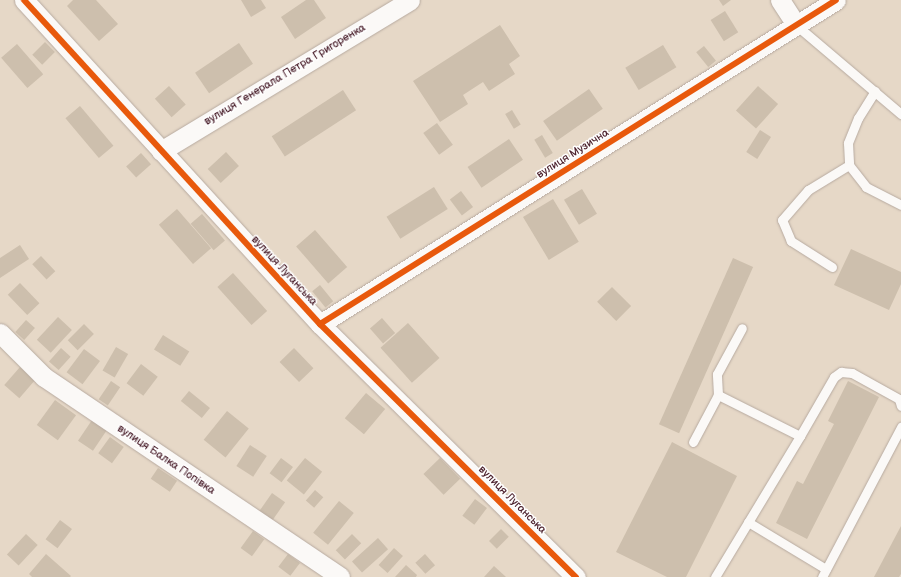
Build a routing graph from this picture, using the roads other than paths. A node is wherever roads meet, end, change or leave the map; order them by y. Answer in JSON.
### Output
{"nodes":[{"id":1,"x":24,"y":0,"type":"edge"},
{"id":2,"x":410,"y":0,"type":"edge"},
{"id":3,"x":780,"y":0,"type":"edge"},
{"id":4,"x":836,"y":0,"type":"edge"},
{"id":5,"x":796,"y":25,"type":"junction"},
{"id":6,"x":875,"y":91,"type":"junction"},
{"id":7,"x":901,"y":114,"type":"edge"},
{"id":8,"x":161,"y":151,"type":"junction"},
{"id":9,"x":849,"y":165,"type":"junction"},
{"id":10,"x":901,"y":205,"type":"edge"},
{"id":11,"x":832,"y":267,"type":"dead end"},
{"id":12,"x":320,"y":324,"type":"junction"},
{"id":13,"x":742,"y":328,"type":"dead end"},
{"id":14,"x":0,"y":333,"type":"edge"},
{"id":15,"x":718,"y":395,"type":"junction"},
{"id":16,"x":901,"y":406,"type":"edge"},
{"id":17,"x":901,"y":427,"type":"edge"},
{"id":18,"x":800,"y":436,"type":"junction"},
{"id":19,"x":693,"y":442,"type":"dead end"},
{"id":20,"x":748,"y":522,"type":"junction"},
{"id":21,"x":824,"y":573,"type":"edge"},
{"id":22,"x":340,"y":577,"type":"edge"},
{"id":23,"x":576,"y":577,"type":"edge"},
{"id":24,"x":715,"y":577,"type":"edge"}],
"edges":[{"from":1,"to":8,"type":"street","name":"вулиця Луганська"},
{"from":2,"to":8,"type":"street","name":"вулиця Генерала Петра Григоренка"},
{"from":3,"to":5,"type":"street"},
{"from":4,"to":5,"type":"street","name":"вулиця Музична"},
{"from":5,"to":6,"type":"lane"},
{"from":5,"to":12,"type":"street","name":"вулиця Музична"},
{"from":6,"to":7,"type":"lane"},
{"from":6,"to":9,"type":"lane"},
{"from":8,"to":12,"type":"street","name":"вулиця Луганська"},
{"from":9,"to":10,"type":"lane"},
{"from":9,"to":11,"type":"lane"},
{"from":12,"to":23,"type":"street","name":"вулиця Луганська"},
{"from":13,"to":15,"type":"lane"},
{"from":14,"to":22,"type":"street","name":"вулиця Балка Попівка"},
{"from":15,"to":18,"type":"lane"},
{"from":15,"to":19,"type":"lane"},
{"from":16,"to":18,"type":"lane"},
{"from":17,"to":21,"type":"lane"},
{"from":18,"to":20,"type":"lane"},
{"from":20,"to":21,"type":"lane"},
{"from":20,"to":24,"type":"lane"}]}
